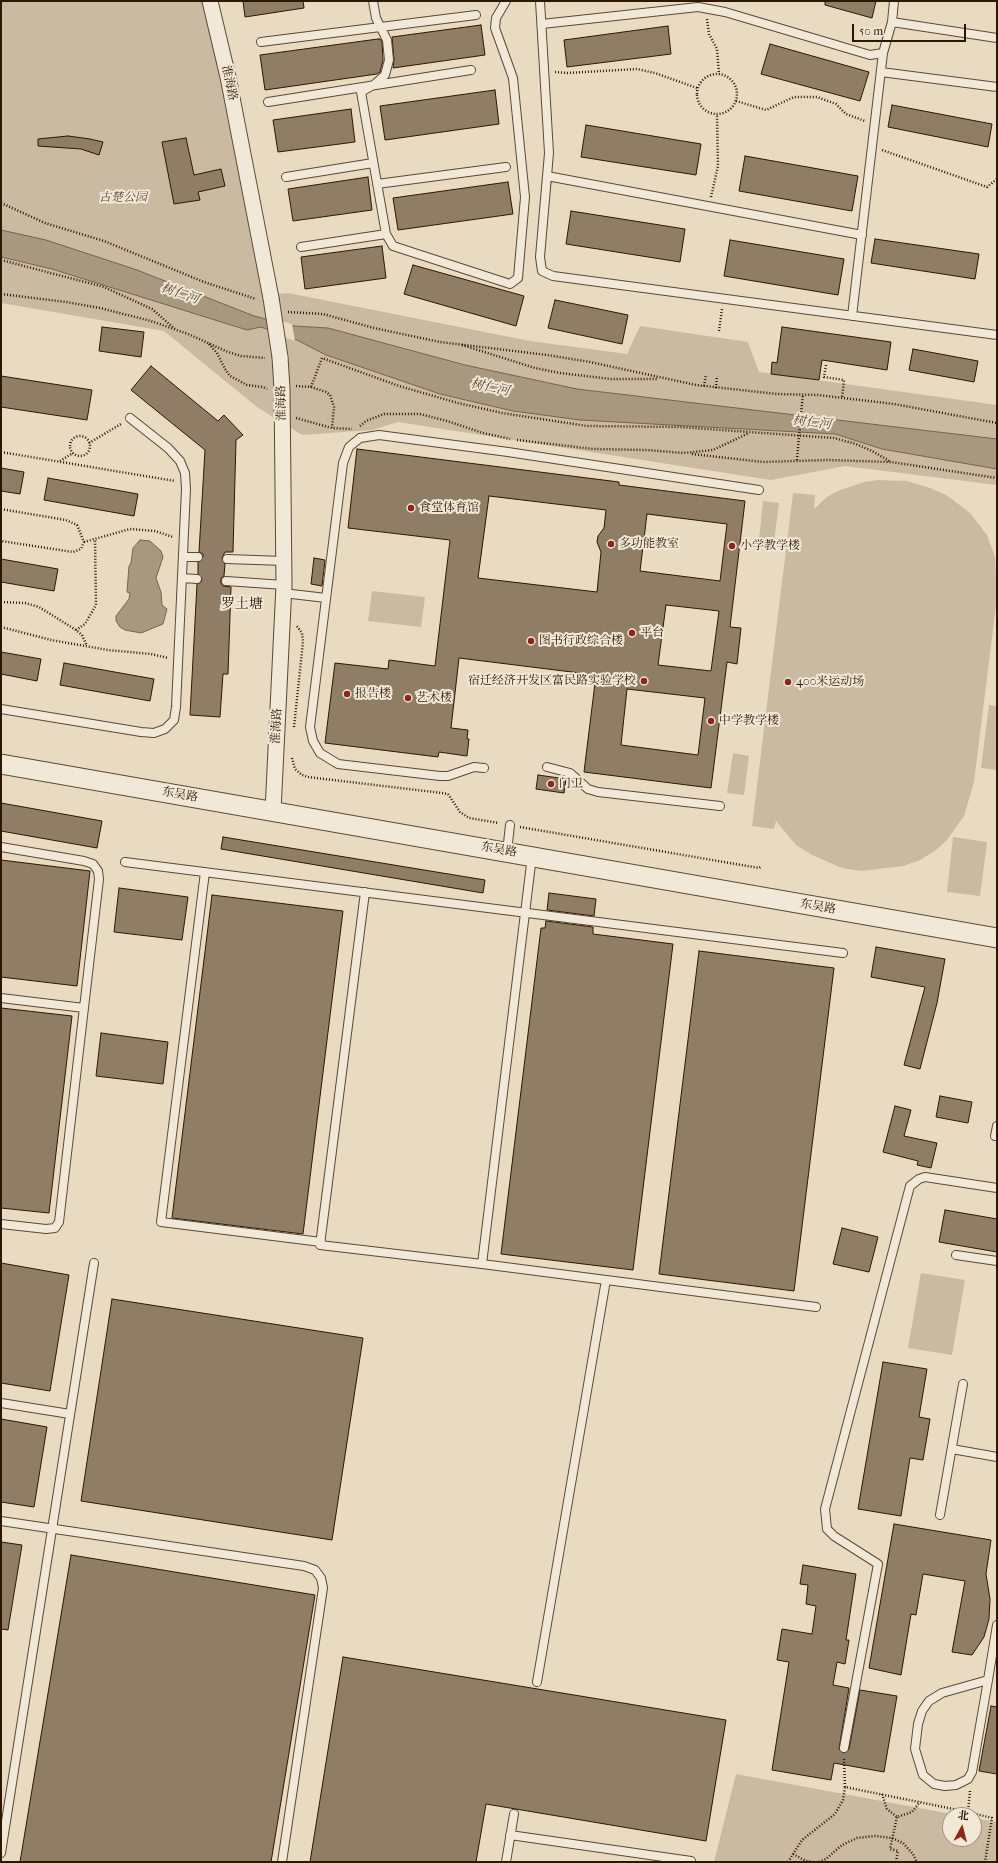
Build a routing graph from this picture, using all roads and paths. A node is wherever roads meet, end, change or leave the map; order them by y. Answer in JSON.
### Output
{"nodes":[{"id":1,"x":210,"y":1,"type":"edge"},
{"id":2,"x":373,"y":1,"type":"edge"},
{"id":3,"x":506,"y":1,"type":"edge"},
{"id":4,"x":540,"y":1,"type":"edge"},
{"id":5,"x":894,"y":1,"type":"edge"},
{"id":6,"x":706,"y":8,"type":"junction"},
{"id":7,"x":476,"y":15,"type":"dead end"},
{"id":8,"x":892,"y":22,"type":"junction"},
{"id":9,"x":542,"y":24,"type":"junction"},
{"id":10,"x":380,"y":26,"type":"junction"},
{"id":11,"x":997,"y":38,"type":"edge"},
{"id":12,"x":260,"y":42,"type":"dead end"},
{"id":13,"x":883,"y":53,"type":"junction"},
{"id":14,"x":471,"y":70,"type":"dead end"},
{"id":15,"x":545,"y":72,"type":"junction"},
{"id":16,"x":881,"y":72,"type":"junction"},
{"id":17,"x":719,"y":74,"type":"junction"},
{"id":18,"x":372,"y":86,"type":"junction"},
{"id":19,"x":997,"y":87,"type":"edge"},
{"id":20,"x":697,"y":88,"type":"junction"},
{"id":21,"x":736,"y":101,"type":"junction"},
{"id":22,"x":268,"y":102,"type":"dead end"},
{"id":23,"x":717,"y":114,"type":"junction"},
{"id":24,"x":875,"y":123,"type":"junction"},
{"id":25,"x":872,"y":146,"type":"junction"},
{"id":26,"x":373,"y":163,"type":"junction"},
{"id":27,"x":506,"y":167,"type":"dead end"},
{"id":28,"x":547,"y":176,"type":"junction"},
{"id":29,"x":286,"y":177,"type":"dead end"},
{"id":30,"x":997,"y":179,"type":"edge"},
{"id":31,"x":377,"y":184,"type":"junction"},
{"id":32,"x":1,"y":203,"type":"edge"},
{"id":33,"x":709,"y":206,"type":"junction"},
{"id":34,"x":386,"y":234,"type":"junction"},
{"id":35,"x":862,"y":234,"type":"junction"},
{"id":36,"x":301,"y":247,"type":"dead end"},
{"id":37,"x":1,"y":260,"type":"edge"},
{"id":38,"x":1,"y":294,"type":"edge"},
{"id":39,"x":266,"y":299,"type":"junction"},
{"id":40,"x":723,"y":299,"type":"junction"},
{"id":41,"x":281,"y":311,"type":"dead end"},
{"id":42,"x":852,"y":316,"type":"junction"},
{"id":43,"x":176,"y":330,"type":"junction"},
{"id":44,"x":719,"y":331,"type":"dead end"},
{"id":45,"x":997,"y":335,"type":"edge"},
{"id":46,"x":207,"y":342,"type":"junction"},
{"id":47,"x":456,"y":343,"type":"junction"},
{"id":48,"x":280,"y":359,"type":"junction"},
{"id":49,"x":826,"y":365,"type":"dead end"},
{"id":50,"x":706,"y":375,"type":"dead end"},
{"id":51,"x":717,"y":376,"type":"dead end"},
{"id":52,"x":660,"y":378,"type":"junction"},
{"id":53,"x":704,"y":386,"type":"junction"},
{"id":54,"x":312,"y":387,"type":"junction"},
{"id":55,"x":282,"y":388,"type":"junction"},
{"id":56,"x":716,"y":388,"type":"junction"},
{"id":57,"x":803,"y":395,"type":"junction"},
{"id":58,"x":842,"y":398,"type":"junction"},
{"id":59,"x":282,"y":415,"type":"junction"},
{"id":60,"x":130,"y":418,"type":"joint"},
{"id":61,"x":997,"y":424,"type":"edge"},
{"id":62,"x":332,"y":428,"type":"junction"},
{"id":63,"x":750,"y":432,"type":"junction"},
{"id":64,"x":89,"y":443,"type":"junction"},
{"id":65,"x":1,"y":452,"type":"edge"},
{"id":66,"x":73,"y":453,"type":"junction"},
{"id":67,"x":683,"y":453,"type":"junction"},
{"id":68,"x":796,"y":460,"type":"junction"},
{"id":69,"x":59,"y":462,"type":"junction"},
{"id":70,"x":891,"y":462,"type":"junction"},
{"id":71,"x":997,"y":478,"type":"edge"},
{"id":72,"x":186,"y":482,"type":"junction"},
{"id":73,"x":759,"y":490,"type":"dead end"},
{"id":74,"x":1,"y":509,"type":"edge"},
{"id":75,"x":96,"y":539,"type":"junction"},
{"id":76,"x":184,"y":540,"type":"junction"},
{"id":77,"x":1,"y":541,"type":"edge"},
{"id":78,"x":84,"y":542,"type":"junction"},
{"id":79,"x":183,"y":557,"type":"junction"},
{"id":80,"x":198,"y":558,"type":"dead end"},
{"id":81,"x":227,"y":558,"type":"dead end"},
{"id":82,"x":284,"y":561,"type":"junction"},
{"id":83,"x":182,"y":578,"type":"junction"},
{"id":84,"x":197,"y":579,"type":"dead end"},
{"id":85,"x":226,"y":580,"type":"dead end"},
{"id":86,"x":283,"y":589,"type":"junction"},
{"id":87,"x":326,"y":598,"type":"junction"},
{"id":88,"x":1,"y":602,"type":"edge"},
{"id":89,"x":282,"y":610,"type":"junction"},
{"id":90,"x":1,"y":627,"type":"edge"},
{"id":91,"x":76,"y":630,"type":"junction"},
{"id":92,"x":88,"y":647,"type":"junction"},
{"id":93,"x":178,"y":660,"type":"junction"},
{"id":94,"x":1,"y":709,"type":"edge"},
{"id":95,"x":293,"y":734,"type":"dead end"},
{"id":96,"x":291,"y":752,"type":"dead end"},
{"id":97,"x":1,"y":764,"type":"edge"},
{"id":98,"x":484,"y":768,"type":"dead end"},
{"id":99,"x":547,"y":768,"type":"dead end"},
{"id":100,"x":720,"y":806,"type":"dead end"},
{"id":101,"x":273,"y":811,"type":"junction"},
{"id":102,"x":510,"y":825,"type":"junction"},
{"id":103,"x":1,"y":847,"type":"edge"},
{"id":104,"x":507,"y":852,"type":"junction"},
{"id":105,"x":532,"y":856,"type":"junction"},
{"id":106,"x":126,"y":862,"type":"dead end"},
{"id":107,"x":762,"y":866,"type":"dead end"},
{"id":108,"x":205,"y":872,"type":"junction"},
{"id":109,"x":365,"y":892,"type":"junction"},
{"id":110,"x":525,"y":913,"type":"junction"},
{"id":111,"x":997,"y":938,"type":"edge"},
{"id":112,"x":843,"y":953,"type":"dead end"},
{"id":113,"x":1,"y":998,"type":"edge"},
{"id":114,"x":84,"y":1008,"type":"junction"},
{"id":115,"x":997,"y":1126,"type":"edge"},
{"id":116,"x":995,"y":1136,"type":"dead end"},
{"id":117,"x":997,"y":1188,"type":"edge"},
{"id":118,"x":1,"y":1224,"type":"edge"},
{"id":119,"x":320,"y":1242,"type":"junction"},
{"id":120,"x":956,"y":1255,"type":"dead end"},
{"id":121,"x":997,"y":1261,"type":"edge"},
{"id":122,"x":94,"y":1263,"type":"dead end"},
{"id":123,"x":482,"y":1264,"type":"junction"},
{"id":124,"x":606,"y":1280,"type":"junction"},
{"id":125,"x":816,"y":1307,"type":"dead end"},
{"id":126,"x":963,"y":1384,"type":"dead end"},
{"id":127,"x":1,"y":1402,"type":"edge"},
{"id":128,"x":70,"y":1414,"type":"junction"},
{"id":129,"x":952,"y":1449,"type":"junction"},
{"id":130,"x":997,"y":1457,"type":"edge"},
{"id":131,"x":940,"y":1515,"type":"dead end"},
{"id":132,"x":1,"y":1521,"type":"edge"},
{"id":133,"x":52,"y":1529,"type":"junction"},
{"id":134,"x":997,"y":1626,"type":"edge"},
{"id":135,"x":988,"y":1680,"type":"junction"},
{"id":136,"x":537,"y":1682,"type":"dead end"},
{"id":137,"x":844,"y":1748,"type":"joint"},
{"id":138,"x":972,"y":1772,"type":"junction"},
{"id":139,"x":845,"y":1787,"type":"junction"},
{"id":140,"x":882,"y":1794,"type":"junction"},
{"id":141,"x":920,"y":1802,"type":"junction"},
{"id":142,"x":944,"y":1807,"type":"edge"},
{"id":143,"x":968,"y":1807,"type":"edge"},
{"id":144,"x":514,"y":1814,"type":"dead end"},
{"id":145,"x":982,"y":1816,"type":"edge"},
{"id":146,"x":897,"y":1817,"type":"junction"},
{"id":147,"x":510,"y":1835,"type":"junction"},
{"id":148,"x":892,"y":1838,"type":"junction"},
{"id":149,"x":1,"y":1853,"type":"edge"},
{"id":150,"x":793,"y":1854,"type":"junction"},
{"id":151,"x":691,"y":1861,"type":"edge"},
{"id":152,"x":282,"y":1862,"type":"edge"},
{"id":153,"x":506,"y":1862,"type":"edge"},
{"id":154,"x":788,"y":1862,"type":"edge"},
{"id":155,"x":813,"y":1862,"type":"edge"},
{"id":156,"x":819,"y":1862,"type":"edge"},
{"id":157,"x":896,"y":1862,"type":"edge"},
{"id":158,"x":917,"y":1862,"type":"edge"},
{"id":159,"x":985,"y":1862,"type":"edge"}],
"edges":[{"from":1,"to":39,"type":"street","name":"淮海路"},
{"from":2,"to":10,"type":"lane"},
{"from":3,"to":34,"type":"lane"},
{"from":4,"to":9,"type":"lane"},
{"from":5,"to":8,"type":"lane"},
{"from":6,"to":9,"type":"lane"},
{"from":6,"to":13,"type":"lane"},
{"from":6,"to":17,"type":"path"},
{"from":7,"to":10,"type":"lane"},
{"from":8,"to":11,"type":"lane"},
{"from":8,"to":13,"type":"lane"},
{"from":9,"to":15,"type":"lane"},
{"from":10,"to":12,"type":"lane"},
{"from":10,"to":18,"type":"lane"},
{"from":13,"to":16,"type":"lane"},
{"from":14,"to":18,"type":"lane"},
{"from":15,"to":20,"type":"path"},
{"from":15,"to":28,"type":"lane"},
{"from":16,"to":19,"type":"lane"},
{"from":16,"to":24,"type":"lane"},
{"from":17,"to":20,"type":"path"},
{"from":17,"to":21,"type":"path"},
{"from":18,"to":22,"type":"lane"},
{"from":18,"to":26,"type":"lane"},
{"from":20,"to":23,"type":"path"},
{"from":21,"to":23,"type":"path"},
{"from":21,"to":24,"type":"path"},
{"from":23,"to":33,"type":"path"},
{"from":24,"to":25,"type":"lane"},
{"from":25,"to":30,"type":"path"},
{"from":25,"to":35,"type":"lane"},
{"from":26,"to":29,"type":"lane"},
{"from":26,"to":31,"type":"lane"},
{"from":27,"to":31,"type":"lane"},
{"from":28,"to":33,"type":"lane"},
{"from":28,"to":40,"type":"lane"},
{"from":31,"to":34,"type":"lane"},
{"from":32,"to":39,"type":"path"},
{"from":33,"to":35,"type":"lane"},
{"from":34,"to":36,"type":"lane"},
{"from":35,"to":42,"type":"lane"},
{"from":37,"to":43,"type":"path"},
{"from":38,"to":43,"type":"path"},
{"from":39,"to":48,"type":"street","name":"淮海路","bridge":true},
{"from":40,"to":42,"type":"lane"},
{"from":40,"to":44,"type":"path"},
{"from":41,"to":47,"type":"path"},
{"from":42,"to":45,"type":"lane"},
{"from":43,"to":46,"type":"path"},
{"from":46,"to":48,"type":"path"},
{"from":46,"to":55,"type":"path"},
{"from":47,"to":52,"type":"path"},
{"from":47,"to":52,"type":"path"},
{"from":48,"to":55,"type":"street","name":"淮海路"},
{"from":49,"to":58,"type":"path"},
{"from":50,"to":53,"type":"path"},
{"from":51,"to":56,"type":"path"},
{"from":52,"to":53,"type":"path"},
{"from":53,"to":56,"type":"path"},
{"from":54,"to":55,"type":"path"},
{"from":54,"to":62,"type":"path"},
{"from":54,"to":63,"type":"path"},
{"from":55,"to":59,"type":"street","name":"淮海路"},
{"from":56,"to":57,"type":"path"},
{"from":57,"to":58,"type":"path"},
{"from":57,"to":68,"type":"path","bridge":true},
{"from":58,"to":61,"type":"path"},
{"from":59,"to":62,"type":"path"},
{"from":59,"to":82,"type":"street","name":"淮海路"},
{"from":60,"to":64,"type":"path"},
{"from":60,"to":72,"type":"lane"},
{"from":62,"to":67,"type":"path"},
{"from":63,"to":67,"type":"path"},
{"from":63,"to":70,"type":"path"},
{"from":64,"to":66,"type":"path"},
{"from":64,"to":66,"type":"path"},
{"from":65,"to":69,"type":"path"},
{"from":66,"to":69,"type":"path"},
{"from":67,"to":68,"type":"path"},
{"from":68,"to":70,"type":"path"},
{"from":69,"to":72,"type":"path"},
{"from":70,"to":71,"type":"path"},
{"from":72,"to":76,"type":"lane"},
{"from":73,"to":87,"type":"lane"},
{"from":74,"to":78,"type":"path"},
{"from":75,"to":76,"type":"path"},
{"from":75,"to":78,"type":"path"},
{"from":75,"to":91,"type":"path"},
{"from":76,"to":79,"type":"lane"},
{"from":77,"to":78,"type":"path"},
{"from":79,"to":80,"type":"lane"},
{"from":79,"to":83,"type":"lane"},
{"from":81,"to":82,"type":"lane"},
{"from":82,"to":86,"type":"street","name":"淮海路"},
{"from":83,"to":84,"type":"lane"},
{"from":83,"to":93,"type":"lane"},
{"from":85,"to":86,"type":"lane"},
{"from":86,"to":87,"type":"lane"},
{"from":86,"to":89,"type":"street","name":"淮海路"},
{"from":87,"to":98,"type":"lane"},
{"from":88,"to":91,"type":"path"},
{"from":89,"to":95,"type":"path"},
{"from":89,"to":101,"type":"street","name":"淮海路"},
{"from":90,"to":92,"type":"path"},
{"from":91,"to":92,"type":"path"},
{"from":92,"to":93,"type":"path"},
{"from":93,"to":94,"type":"lane"},
{"from":96,"to":102,"type":"path"},
{"from":97,"to":101,"type":"street","name":"东吴路"},
{"from":99,"to":100,"type":"lane"},
{"from":101,"to":104,"type":"street","name":"东吴路"},
{"from":102,"to":104,"type":"lane"},
{"from":102,"to":107,"type":"path"},
{"from":103,"to":114,"type":"lane"},
{"from":104,"to":105,"type":"street","name":"东吴路"},
{"from":105,"to":110,"type":"lane"},
{"from":105,"to":111,"type":"street","name":"东吴路"},
{"from":106,"to":108,"type":"lane"},
{"from":108,"to":109,"type":"lane"},
{"from":108,"to":119,"type":"lane"},
{"from":109,"to":110,"type":"lane"},
{"from":109,"to":119,"type":"lane"},
{"from":110,"to":112,"type":"lane"},
{"from":110,"to":123,"type":"lane"},
{"from":113,"to":114,"type":"lane"},
{"from":114,"to":118,"type":"lane"},
{"from":115,"to":116,"type":"lane"},
{"from":117,"to":137,"type":"lane"},
{"from":119,"to":123,"type":"lane"},
{"from":120,"to":121,"type":"lane"},
{"from":122,"to":128,"type":"lane"},
{"from":123,"to":124,"type":"lane"},
{"from":124,"to":125,"type":"lane"},
{"from":124,"to":136,"type":"lane"},
{"from":126,"to":129,"type":"lane"},
{"from":127,"to":128,"type":"lane"},
{"from":128,"to":133,"type":"lane"},
{"from":129,"to":130,"type":"lane"},
{"from":129,"to":131,"type":"lane"},
{"from":132,"to":133,"type":"lane"},
{"from":133,"to":149,"type":"lane"},
{"from":133,"to":152,"type":"lane"},
{"from":134,"to":135,"type":"lane"},
{"from":135,"to":138,"type":"lane"},
{"from":135,"to":138,"type":"lane"},
{"from":137,"to":139,"type":"path"},
{"from":138,"to":143,"type":"path"},
{"from":139,"to":140,"type":"path"},
{"from":139,"to":150,"type":"path"},
{"from":140,"to":141,"type":"path"},
{"from":140,"to":146,"type":"path"},
{"from":141,"to":142,"type":"path"},
{"from":141,"to":146,"type":"path"},
{"from":144,"to":147,"type":"lane"},
{"from":145,"to":159,"type":"path"},
{"from":146,"to":148,"type":"path"},
{"from":147,"to":151,"type":"lane"},
{"from":147,"to":153,"type":"lane"},
{"from":148,"to":156,"type":"path"},
{"from":148,"to":157,"type":"path"},
{"from":148,"to":158,"type":"path"},
{"from":150,"to":154,"type":"path"},
{"from":150,"to":155,"type":"path"}]}
